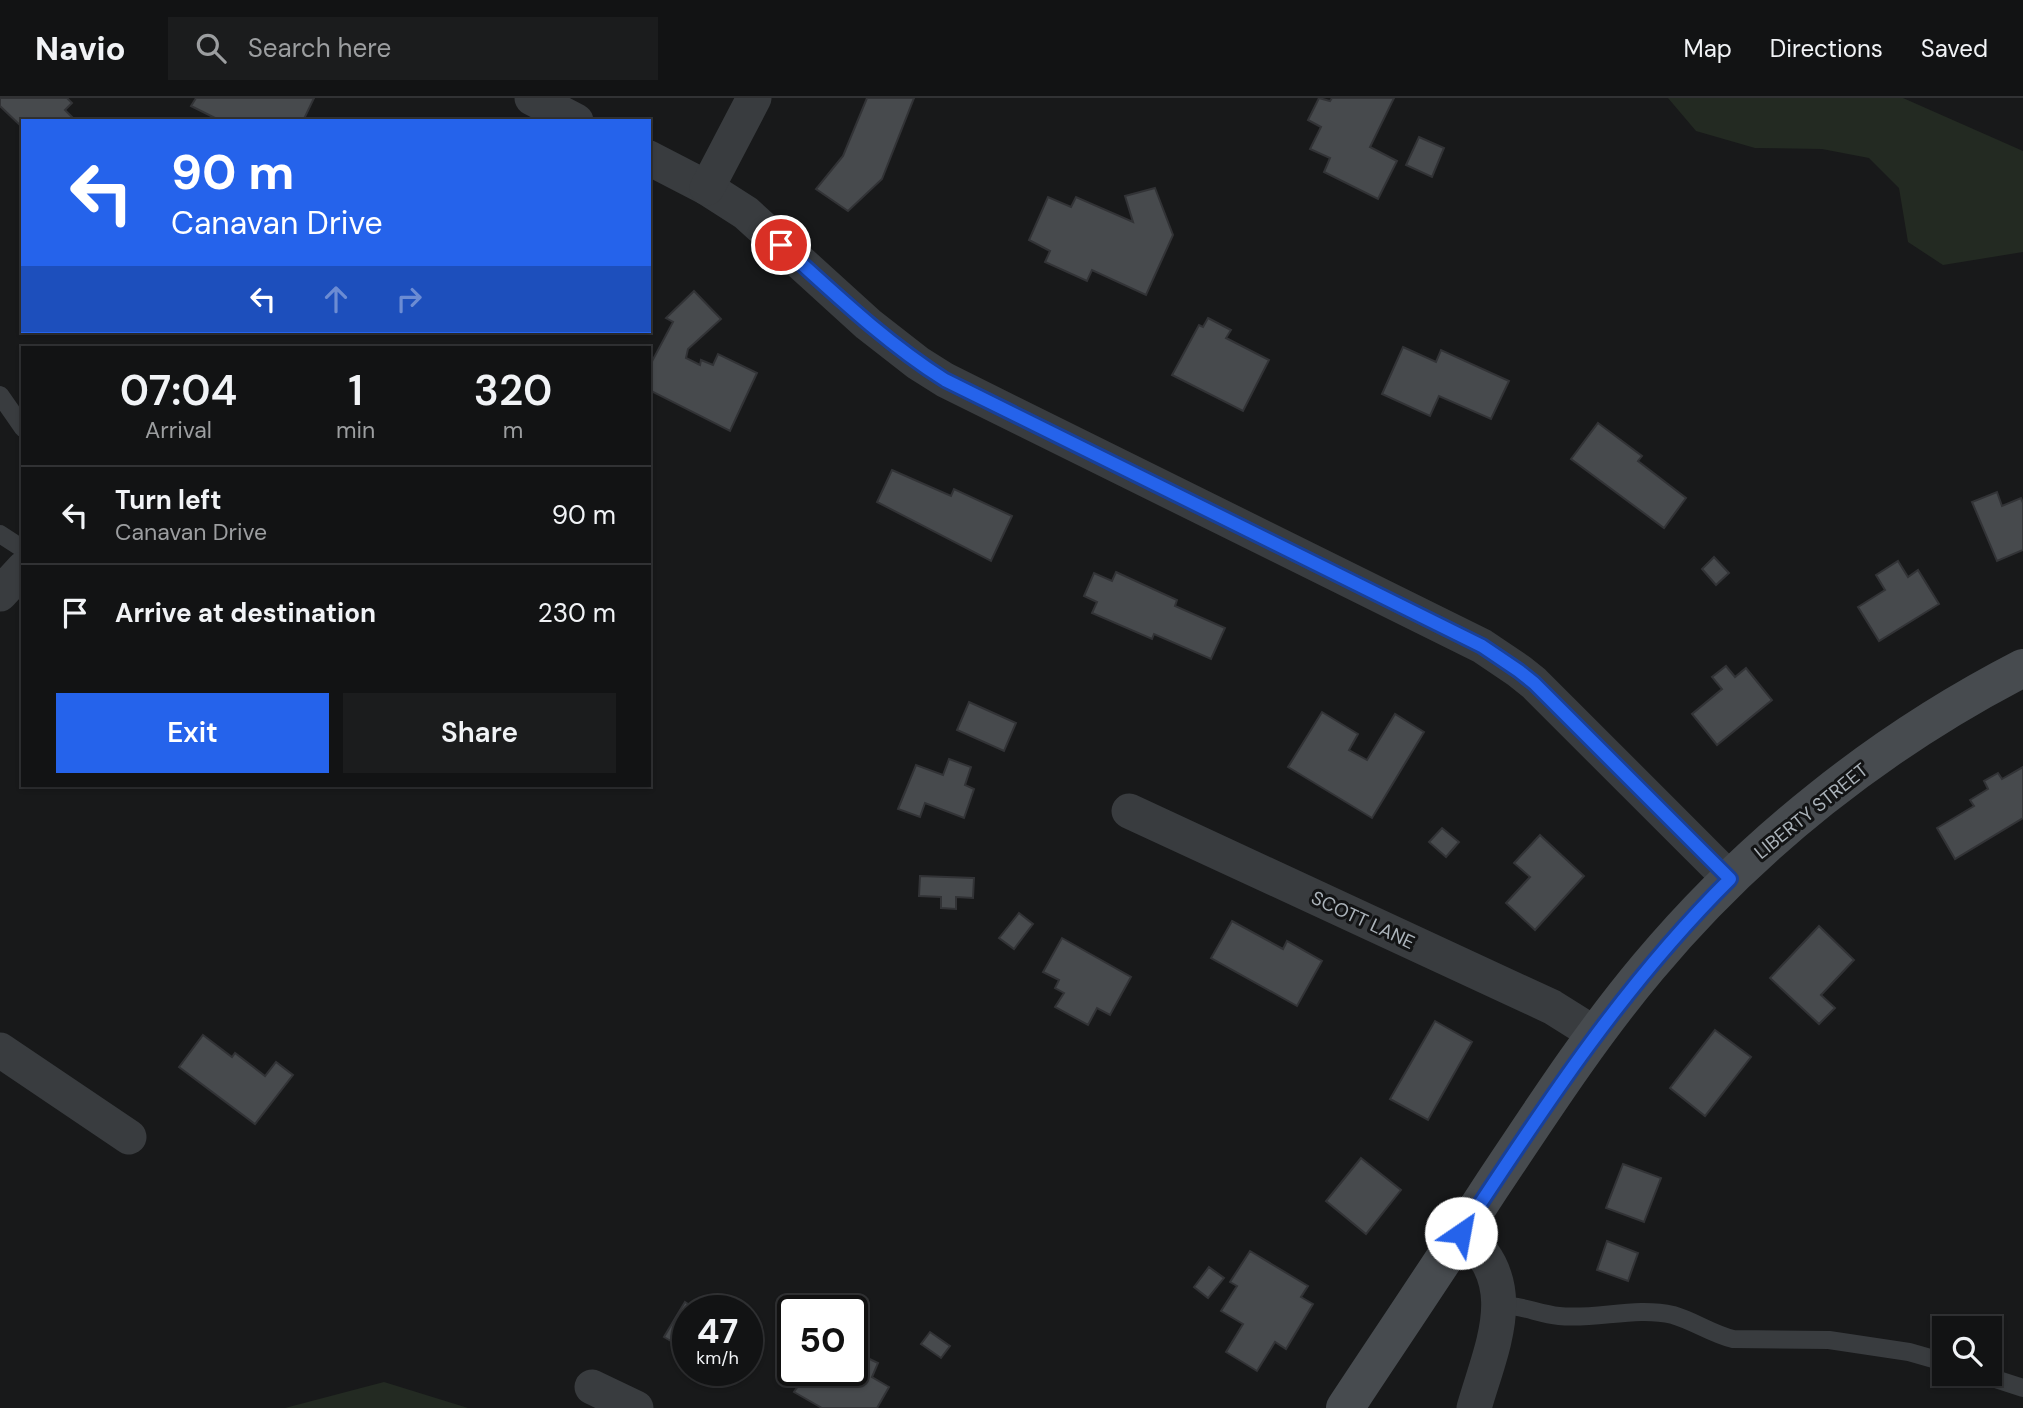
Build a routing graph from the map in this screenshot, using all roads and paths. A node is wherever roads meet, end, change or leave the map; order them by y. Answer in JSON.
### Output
{"nodes":[{"id":1,"x":532,"y":98,"type":"edge"},
{"id":2,"x":754,"y":98,"type":"edge"},
{"id":3,"x":572,"y":119,"type":"edge"},
{"id":4,"x":651,"y":160,"type":"edge"},
{"id":5,"x":707,"y":188,"type":"junction"},
{"id":6,"x":0,"y":395,"type":"edge"},
{"id":7,"x":21,"y":425,"type":"edge"},
{"id":8,"x":0,"y":534,"type":"edge"},
{"id":9,"x":21,"y":548,"type":"edge"},
{"id":10,"x":21,"y":571,"type":"edge"},
{"id":11,"x":0,"y":594,"type":"edge"},
{"id":12,"x":2023,"y":668,"type":"edge"},
{"id":13,"x":1129,"y":811,"type":"dead end"},
{"id":14,"x":1730,"y":879,"type":"junction"},
{"id":15,"x":1595,"y":1034,"type":"junction"},
{"id":16,"x":0,"y":1050,"type":"edge"},
{"id":17,"x":129,"y":1137,"type":"dead end"},
{"id":18,"x":1461,"y":1233,"type":"junction"},
{"id":19,"x":1500,"y":1305,"type":"junction"},
{"id":20,"x":1932,"y":1359,"type":"edge"},
{"id":21,"x":2002,"y":1381,"type":"edge"},
{"id":22,"x":592,"y":1387,"type":"dead end"},
{"id":23,"x":2023,"y":1388,"type":"edge"},
{"id":24,"x":636,"y":1408,"type":"edge"},
{"id":25,"x":1345,"y":1408,"type":"edge"},
{"id":26,"x":1474,"y":1408,"type":"edge"}],
"edges":[{"from":1,"to":3,"type":"street"},
{"from":2,"to":5,"type":"street"},
{"from":4,"to":5,"type":"street"},
{"from":5,"to":14,"type":"street"},
{"from":6,"to":7,"type":"lane"},
{"from":8,"to":9,"type":"lane"},
{"from":10,"to":11,"type":"street"},
{"from":12,"to":14,"type":"main road","name":"LIBERTY STREET"},
{"from":13,"to":15,"type":"street","name":"SCOTT LANE"},
{"from":14,"to":15,"type":"main road","name":"LIBERTY STREET"},
{"from":15,"to":18,"type":"main road","name":"LIBERTY STREET"},
{"from":16,"to":17,"type":"street"},
{"from":18,"to":19,"type":"street"},
{"from":18,"to":25,"type":"main road","name":"LIBERTY STREET"},
{"from":19,"to":20,"type":"lane"},
{"from":19,"to":26,"type":"street"},
{"from":21,"to":23,"type":"lane"},
{"from":22,"to":24,"type":"street"}]}
